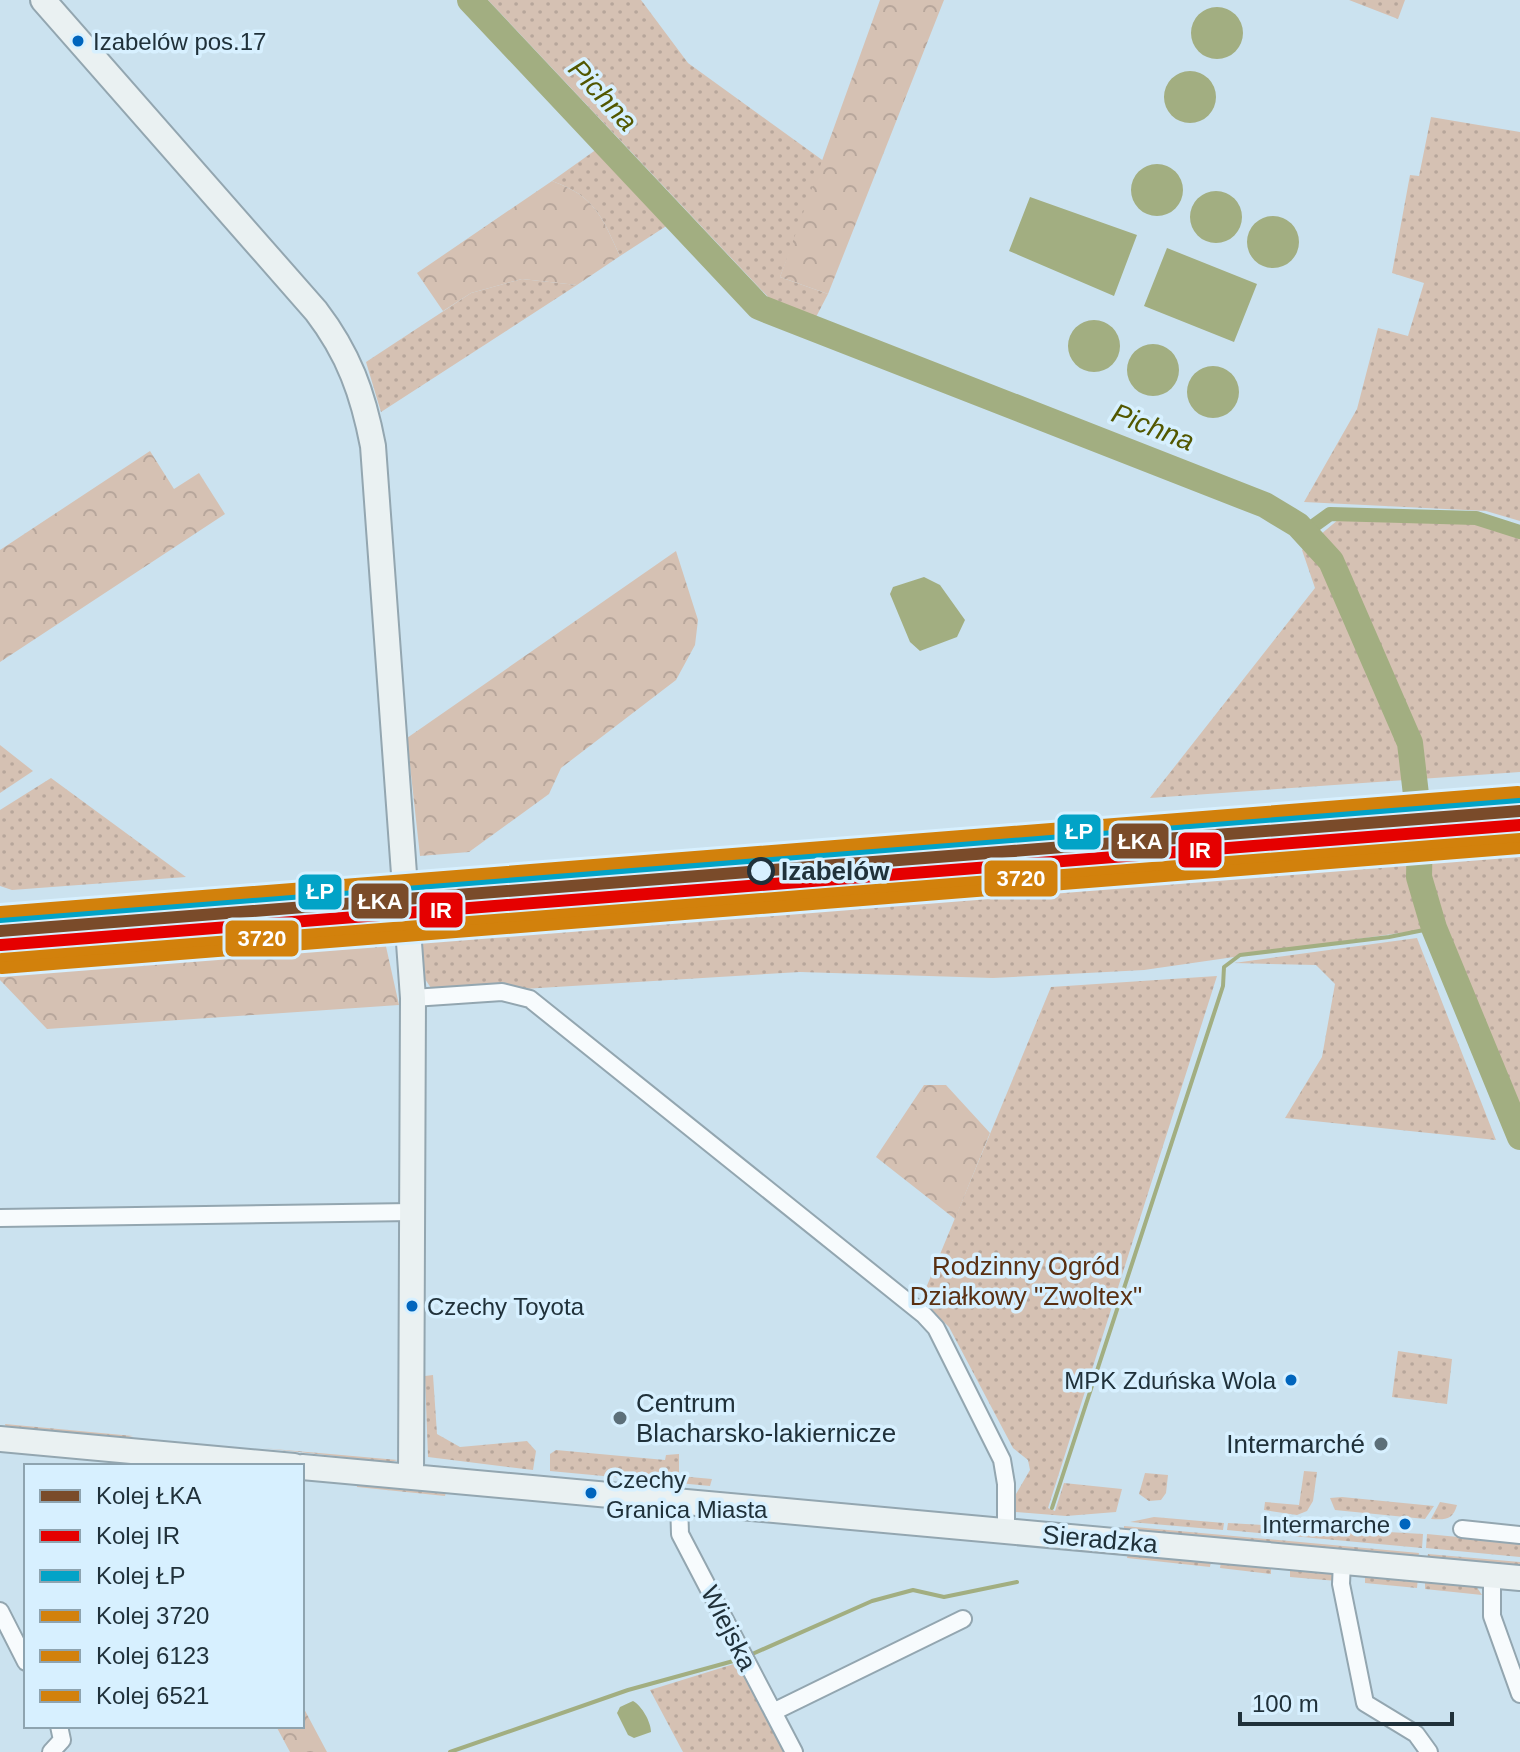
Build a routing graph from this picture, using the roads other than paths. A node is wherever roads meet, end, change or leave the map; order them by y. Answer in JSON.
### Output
{"nodes":[{"id":1,"x":43,"y":0,"type":"edge"},
{"id":2,"x":413,"y":998,"type":"junction"},
{"id":3,"x":412,"y":1212,"type":"junction"},
{"id":4,"x":0,"y":1218,"type":"edge"},
{"id":5,"x":0,"y":1439,"type":"edge"},
{"id":6,"x":272,"y":1464,"type":"edge"},
{"id":7,"x":304,"y":1467,"type":"edge"},
{"id":8,"x":411,"y":1477,"type":"junction"},
{"id":9,"x":679,"y":1501,"type":"junction"},
{"id":10,"x":1462,"y":1529,"type":"dead end"},
{"id":11,"x":1006,"y":1531,"type":"junction"},
{"id":12,"x":1520,"y":1535,"type":"edge"},
{"id":13,"x":1342,"y":1562,"type":"junction"},
{"id":14,"x":1492,"y":1575,"type":"junction"},
{"id":15,"x":1520,"y":1578,"type":"edge"},
{"id":16,"x":0,"y":1611,"type":"edge"},
{"id":17,"x":963,"y":1619,"type":"dead end"},
{"id":18,"x":24,"y":1658,"type":"edge"},
{"id":19,"x":1520,"y":1694,"type":"edge"},
{"id":20,"x":773,"y":1712,"type":"junction"},
{"id":21,"x":59,"y":1728,"type":"edge"},
{"id":22,"x":51,"y":1752,"type":"edge"},
{"id":23,"x":794,"y":1752,"type":"edge"},
{"id":24,"x":1429,"y":1752,"type":"edge"}],
"edges":[{"from":1,"to":2,"type":"street"},
{"from":2,"to":3,"type":"street"},
{"from":2,"to":11,"type":"street"},
{"from":3,"to":4,"type":"street"},
{"from":3,"to":8,"type":"street"},
{"from":5,"to":6,"type":"street"},
{"from":7,"to":8,"type":"street","name":"Sieradzka"},
{"from":8,"to":9,"type":"street","name":"Sieradzka"},
{"from":9,"to":11,"type":"street","name":"Sieradzka"},
{"from":9,"to":20,"type":"street","name":"Wiejska"},
{"from":10,"to":12,"type":"street"},
{"from":11,"to":13,"type":"street","name":"Sieradzka"},
{"from":13,"to":14,"type":"street","name":"Sieradzka"},
{"from":13,"to":24,"type":"street"},
{"from":14,"to":15,"type":"street","name":"Sieradzka"},
{"from":14,"to":19,"type":"street"},
{"from":16,"to":18,"type":"street"},
{"from":17,"to":20,"type":"street"},
{"from":20,"to":23,"type":"street","name":"Wiejska"},
{"from":21,"to":22,"type":"street"}]}
